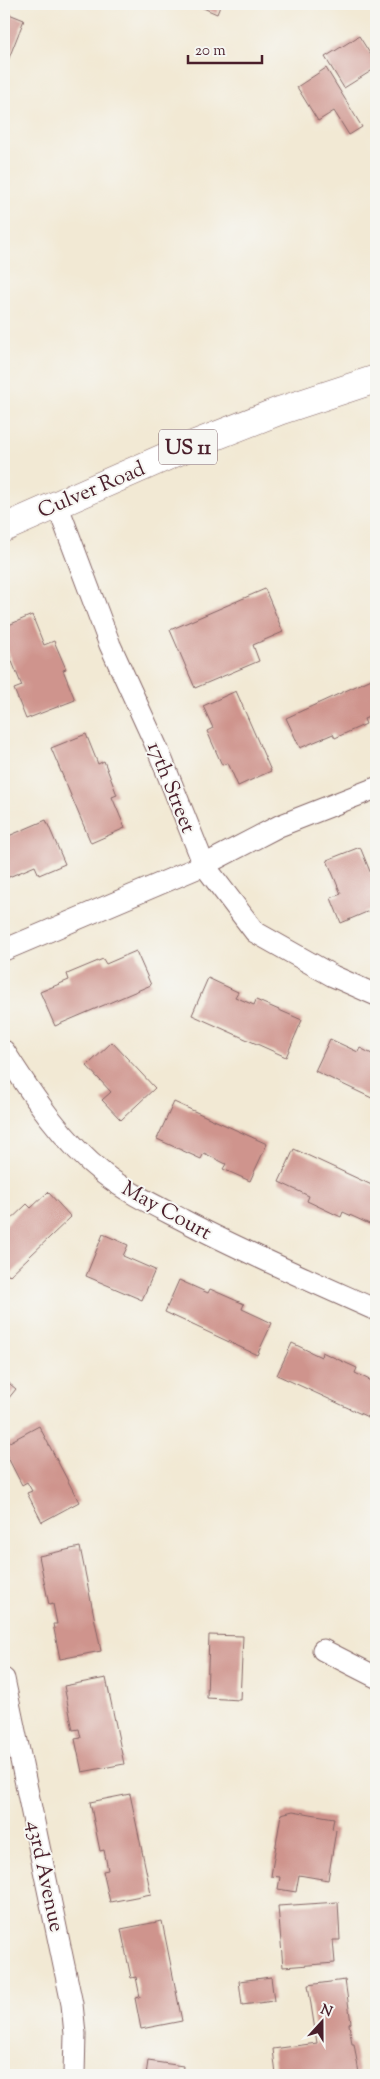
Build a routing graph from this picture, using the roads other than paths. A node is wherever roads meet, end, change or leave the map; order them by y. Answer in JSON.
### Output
{"nodes":[{"id":1,"x":376,"y":379,"type":"edge"},
{"id":2,"x":57,"y":504,"type":"junction"},
{"id":3,"x":4,"y":528,"type":"edge"},
{"id":4,"x":376,"y":788,"type":"edge"},
{"id":5,"x":204,"y":865,"type":"junction"},
{"id":6,"x":4,"y":950,"type":"edge"},
{"id":7,"x":376,"y":995,"type":"edge"},
{"id":8,"x":4,"y":1051,"type":"edge"},
{"id":9,"x":376,"y":1310,"type":"edge"},
{"id":10,"x":323,"y":1650,"type":"dead end"},
{"id":11,"x":376,"y":1677,"type":"edge"},
{"id":12,"x":4,"y":1679,"type":"edge"},
{"id":13,"x":74,"y":2075,"type":"edge"}],
"edges":[{"from":1,"to":2,"type":"main road","name":"Culver Road","number":"US 11"},
{"from":2,"to":3,"type":"main road","name":"Culver Road","number":"US 11"},
{"from":2,"to":5,"type":"street","name":"17th Street"},
{"from":4,"to":5,"type":"street"},
{"from":5,"to":6,"type":"street"},
{"from":5,"to":7,"type":"street","name":"17th Street"},
{"from":8,"to":9,"type":"street","name":"May Court"},
{"from":10,"to":11,"type":"street"},
{"from":12,"to":13,"type":"street","name":"43rd Avenue"}]}
